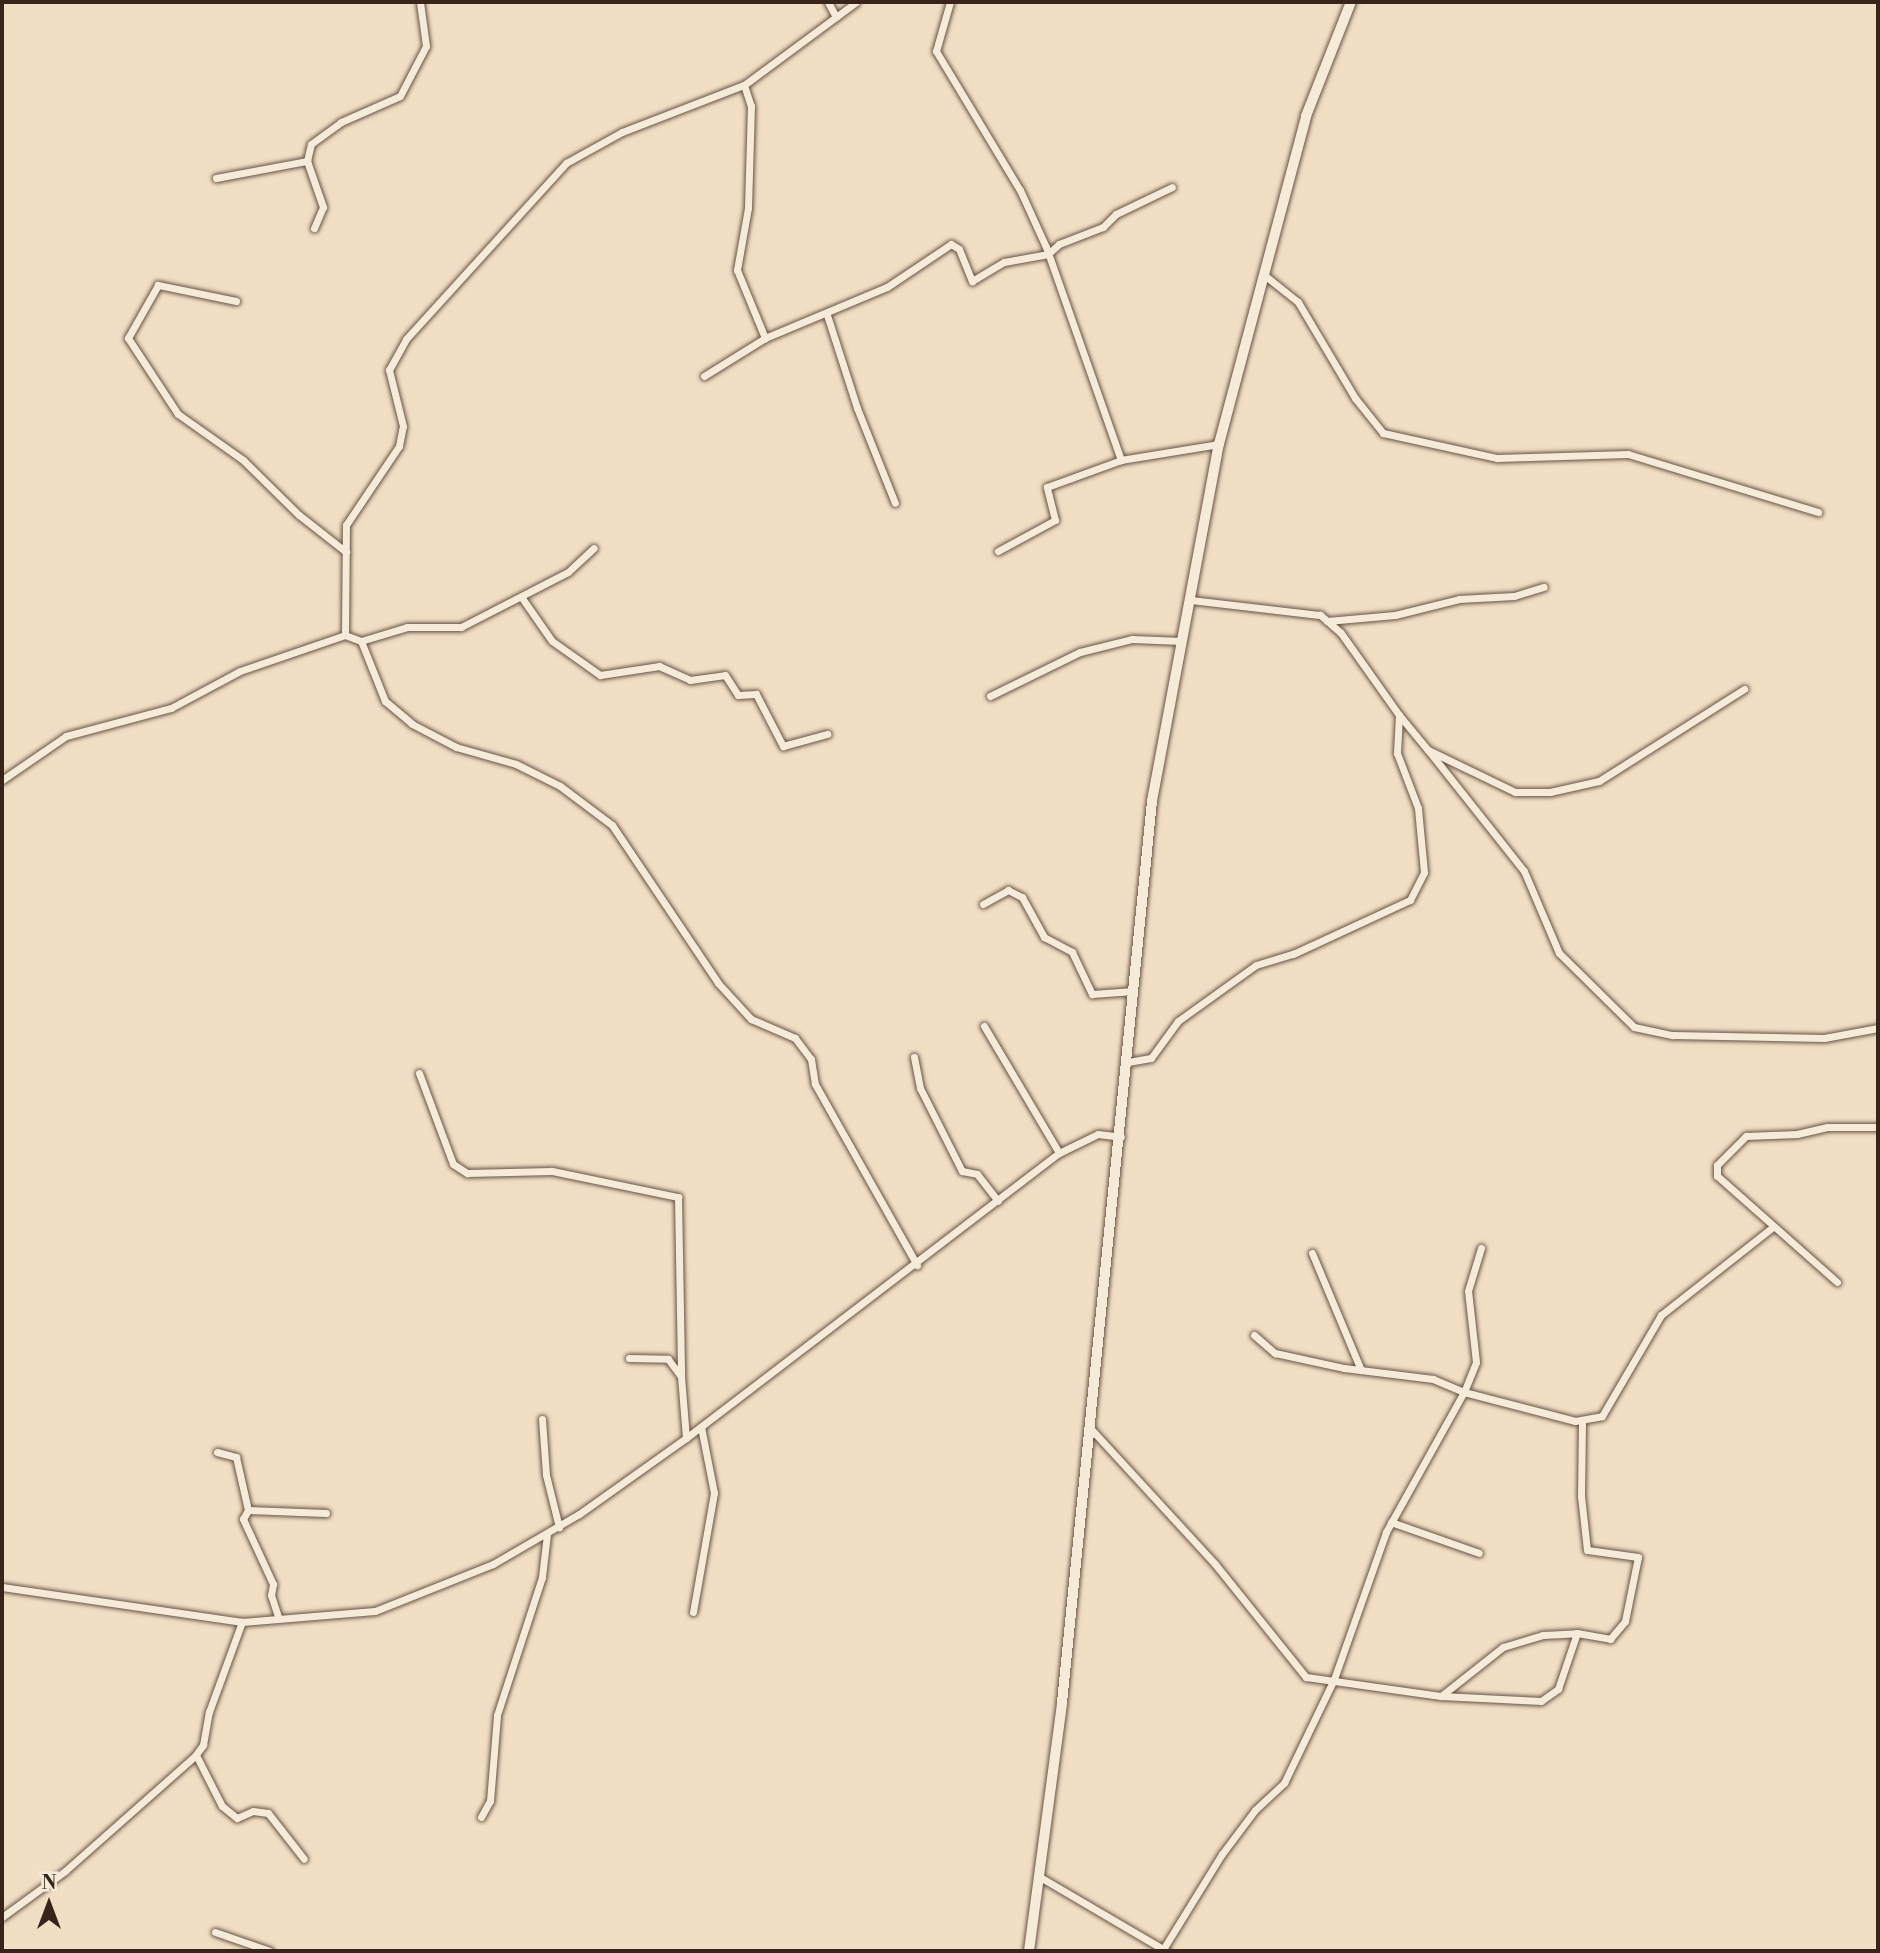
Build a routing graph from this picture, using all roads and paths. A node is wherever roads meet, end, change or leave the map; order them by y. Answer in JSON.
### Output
{"nodes":[{"id":1,"x":420,"y":2,"type":"edge"},
{"id":2,"x":828,"y":2,"type":"edge"},
{"id":3,"x":856,"y":2,"type":"edge"},
{"id":4,"x":950,"y":2,"type":"edge"},
{"id":5,"x":1351,"y":2,"type":"edge"},
{"id":6,"x":836,"y":17,"type":"junction"},
{"id":7,"x":744,"y":85,"type":"junction"},
{"id":8,"x":307,"y":161,"type":"junction"},
{"id":9,"x":216,"y":178,"type":"dead end"},
{"id":10,"x":1172,"y":187,"type":"dead end"},
{"id":11,"x":314,"y":228,"type":"dead end"},
{"id":12,"x":1048,"y":254,"type":"junction"},
{"id":13,"x":1262,"y":274,"type":"junction"},
{"id":14,"x":236,"y":302,"type":"dead end"},
{"id":15,"x":827,"y":315,"type":"junction"},
{"id":16,"x":765,"y":338,"type":"junction"},
{"id":17,"x":704,"y":376,"type":"dead end"},
{"id":18,"x":1219,"y":444,"type":"junction"},
{"id":19,"x":1121,"y":460,"type":"junction"},
{"id":20,"x":895,"y":503,"type":"dead end"},
{"id":21,"x":1818,"y":512,"type":"dead end"},
{"id":22,"x":594,"y":548,"type":"dead end"},
{"id":23,"x":998,"y":551,"type":"dead end"},
{"id":24,"x":346,"y":552,"type":"junction"},
{"id":25,"x":1544,"y":587,"type":"dead end"},
{"id":26,"x":522,"y":598,"type":"junction"},
{"id":27,"x":1190,"y":600,"type":"junction"},
{"id":28,"x":1327,"y":621,"type":"junction"},
{"id":29,"x":345,"y":635,"type":"junction"},
{"id":30,"x":361,"y":641,"type":"junction"},
{"id":31,"x":1182,"y":641,"type":"junction"},
{"id":32,"x":1744,"y":690,"type":"dead end"},
{"id":33,"x":990,"y":696,"type":"dead end"},
{"id":34,"x":1399,"y":715,"type":"junction"},
{"id":35,"x":827,"y":734,"type":"dead end"},
{"id":36,"x":1428,"y":750,"type":"junction"},
{"id":37,"x":2,"y":780,"type":"edge"},
{"id":38,"x":983,"y":904,"type":"dead end"},
{"id":39,"x":1134,"y":991,"type":"junction"},
{"id":40,"x":984,"y":1026,"type":"dead end"},
{"id":41,"x":1878,"y":1028,"type":"edge"},
{"id":42,"x":914,"y":1057,"type":"dead end"},
{"id":43,"x":1128,"y":1062,"type":"junction"},
{"id":44,"x":419,"y":1073,"type":"dead end"},
{"id":45,"x":1878,"y":1127,"type":"edge"},
{"id":46,"x":1122,"y":1137,"type":"junction"},
{"id":47,"x":1059,"y":1153,"type":"junction"},
{"id":48,"x":998,"y":1202,"type":"junction"},
{"id":49,"x":1773,"y":1227,"type":"junction"},
{"id":50,"x":1481,"y":1248,"type":"dead end"},
{"id":51,"x":1312,"y":1253,"type":"dead end"},
{"id":52,"x":917,"y":1265,"type":"junction"},
{"id":53,"x":1837,"y":1282,"type":"dead end"},
{"id":54,"x":1254,"y":1335,"type":"dead end"},
{"id":55,"x":629,"y":1358,"type":"dead end"},
{"id":56,"x":1361,"y":1370,"type":"junction"},
{"id":57,"x":681,"y":1376,"type":"junction"},
{"id":58,"x":1464,"y":1392,"type":"junction"},
{"id":59,"x":542,"y":1419,"type":"dead end"},
{"id":60,"x":1582,"y":1420,"type":"junction"},
{"id":61,"x":701,"y":1427,"type":"junction"},
{"id":62,"x":1091,"y":1429,"type":"junction"},
{"id":63,"x":686,"y":1438,"type":"junction"},
{"id":64,"x":216,"y":1452,"type":"dead end"},
{"id":65,"x":248,"y":1510,"type":"junction"},
{"id":66,"x":326,"y":1513,"type":"dead end"},
{"id":67,"x":1391,"y":1522,"type":"junction"},
{"id":68,"x":559,"y":1527,"type":"junction"},
{"id":69,"x":547,"y":1534,"type":"junction"},
{"id":70,"x":1479,"y":1553,"type":"dead end"},
{"id":71,"x":2,"y":1587,"type":"edge"},
{"id":72,"x":693,"y":1612,"type":"dead end"},
{"id":73,"x":279,"y":1619,"type":"junction"},
{"id":74,"x":242,"y":1622,"type":"junction"},
{"id":75,"x":1577,"y":1633,"type":"junction"},
{"id":76,"x":1334,"y":1679,"type":"junction"},
{"id":77,"x":1441,"y":1696,"type":"junction"},
{"id":78,"x":196,"y":1755,"type":"junction"},
{"id":79,"x":481,"y":1817,"type":"dead end"},
{"id":80,"x":303,"y":1859,"type":"dead end"},
{"id":81,"x":1040,"y":1877,"type":"junction"},
{"id":82,"x":2,"y":1917,"type":"edge"},
{"id":83,"x":215,"y":1932,"type":"dead end"},
{"id":84,"x":1164,"y":1950,"type":"edge"},
{"id":85,"x":270,"y":1951,"type":"edge"},
{"id":86,"x":1029,"y":1951,"type":"edge"}],
"edges":[{"from":1,"to":8,"type":"street"},
{"from":2,"to":6,"type":"street"},
{"from":3,"to":6,"type":"street"},
{"from":4,"to":12,"type":"street"},
{"from":5,"to":13,"type":"main road"},
{"from":6,"to":7,"type":"street"},
{"from":7,"to":16,"type":"street"},
{"from":7,"to":24,"type":"street"},
{"from":8,"to":9,"type":"street"},
{"from":8,"to":11,"type":"street"},
{"from":10,"to":12,"type":"street"},
{"from":12,"to":15,"type":"street"},
{"from":12,"to":19,"type":"street"},
{"from":13,"to":18,"type":"main road"},
{"from":13,"to":21,"type":"street"},
{"from":14,"to":24,"type":"street"},
{"from":15,"to":16,"type":"street"},
{"from":15,"to":20,"type":"street"},
{"from":16,"to":17,"type":"street"},
{"from":18,"to":19,"type":"street"},
{"from":18,"to":27,"type":"main road"},
{"from":19,"to":23,"type":"street"},
{"from":22,"to":26,"type":"street"},
{"from":24,"to":29,"type":"street"},
{"from":25,"to":28,"type":"street"},
{"from":26,"to":30,"type":"street"},
{"from":26,"to":35,"type":"street"},
{"from":27,"to":28,"type":"street"},
{"from":27,"to":31,"type":"main road"},
{"from":28,"to":34,"type":"street"},
{"from":29,"to":30,"type":"street"},
{"from":29,"to":37,"type":"street"},
{"from":30,"to":52,"type":"street"},
{"from":31,"to":33,"type":"street"},
{"from":31,"to":39,"type":"main road"},
{"from":32,"to":36,"type":"street"},
{"from":34,"to":36,"type":"street"},
{"from":34,"to":43,"type":"street"},
{"from":36,"to":41,"type":"street"},
{"from":38,"to":39,"type":"street"},
{"from":39,"to":43,"type":"main road"},
{"from":40,"to":47,"type":"street"},
{"from":42,"to":48,"type":"street"},
{"from":43,"to":46,"type":"main road"},
{"from":44,"to":57,"type":"street"},
{"from":45,"to":49,"type":"street"},
{"from":46,"to":47,"type":"street"},
{"from":46,"to":62,"type":"main road"},
{"from":47,"to":48,"type":"street"},
{"from":48,"to":52,"type":"street"},
{"from":49,"to":53,"type":"street"},
{"from":49,"to":60,"type":"street"},
{"from":50,"to":58,"type":"street"},
{"from":51,"to":56,"type":"street"},
{"from":52,"to":61,"type":"street"},
{"from":54,"to":56,"type":"street"},
{"from":55,"to":57,"type":"street"},
{"from":56,"to":58,"type":"street"},
{"from":57,"to":63,"type":"street"},
{"from":58,"to":60,"type":"street"},
{"from":58,"to":67,"type":"street"},
{"from":59,"to":68,"type":"street"},
{"from":60,"to":75,"type":"street"},
{"from":61,"to":63,"type":"street"},
{"from":61,"to":72,"type":"street"},
{"from":62,"to":76,"type":"street"},
{"from":62,"to":81,"type":"main road"},
{"from":63,"to":68,"type":"street"},
{"from":64,"to":65,"type":"street"},
{"from":65,"to":66,"type":"street"},
{"from":65,"to":73,"type":"street"},
{"from":67,"to":70,"type":"street"},
{"from":67,"to":76,"type":"street"},
{"from":68,"to":69,"type":"street"},
{"from":69,"to":73,"type":"street"},
{"from":69,"to":79,"type":"street"},
{"from":71,"to":74,"type":"street"},
{"from":73,"to":74,"type":"street"},
{"from":74,"to":78,"type":"street"},
{"from":75,"to":77,"type":"street"},
{"from":75,"to":77,"type":"street"},
{"from":76,"to":77,"type":"street"},
{"from":76,"to":84,"type":"street"},
{"from":78,"to":80,"type":"street"},
{"from":78,"to":82,"type":"street"},
{"from":81,"to":84,"type":"street"},
{"from":81,"to":86,"type":"main road"},
{"from":83,"to":85,"type":"street"}]}
